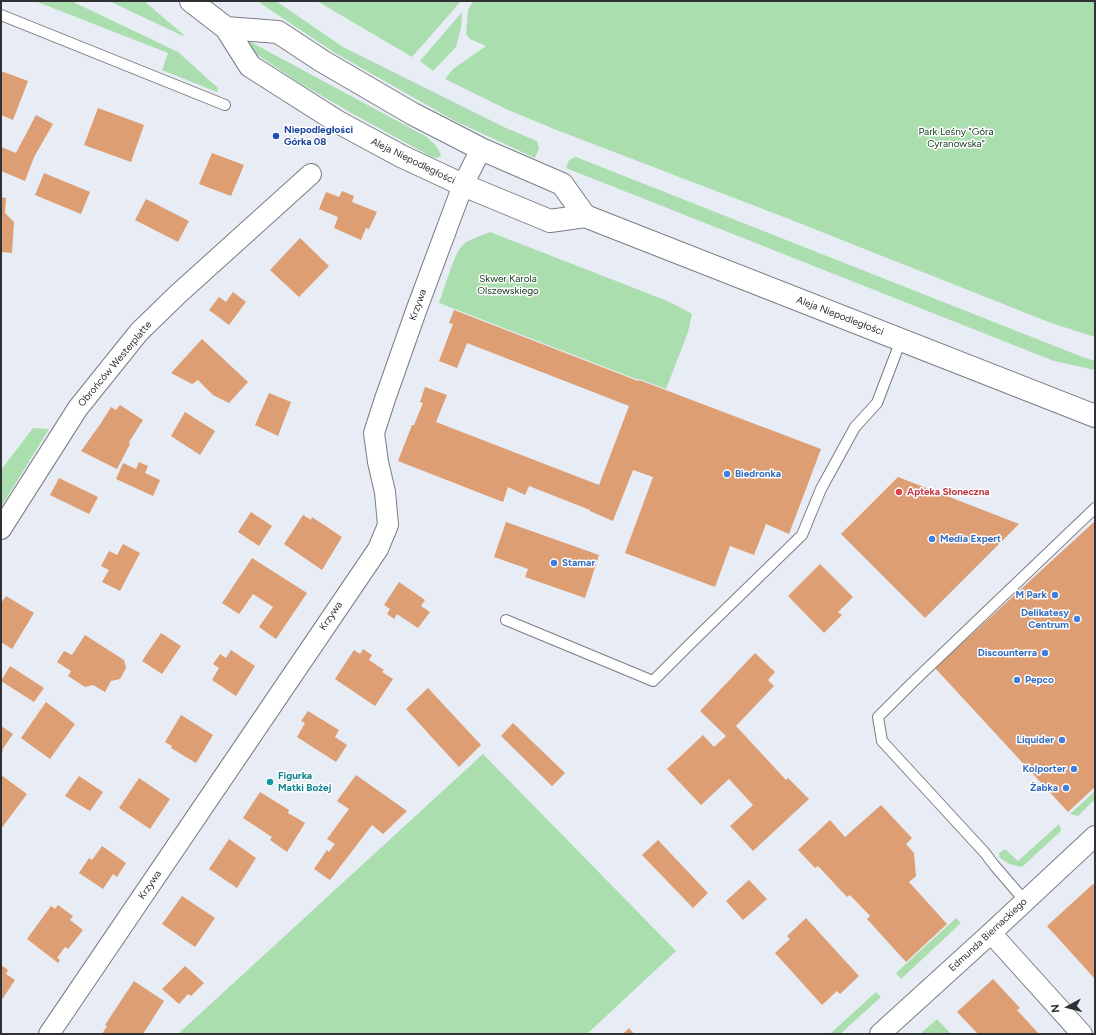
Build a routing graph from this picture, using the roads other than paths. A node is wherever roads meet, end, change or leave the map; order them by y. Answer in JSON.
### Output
{"nodes":[{"id":1,"x":191,"y":1,"type":"edge"},
{"id":2,"x":1,"y":15,"type":"edge"},
{"id":3,"x":226,"y":28,"type":"junction"},
{"id":4,"x":225,"y":105,"type":"dead end"},
{"id":5,"x":481,"y":149,"type":"junction"},
{"id":6,"x":311,"y":174,"type":"dead end"},
{"id":7,"x":463,"y":185,"type":"junction"},
{"id":8,"x":585,"y":216,"type":"junction"},
{"id":9,"x":901,"y":340,"type":"junction"},
{"id":10,"x":1095,"y":416,"type":"edge"},
{"id":11,"x":1095,"y":508,"type":"edge"},
{"id":12,"x":1,"y":529,"type":"edge"},
{"id":13,"x":506,"y":620,"type":"dead end"},
{"id":14,"x":1095,"y":836,"type":"edge"},
{"id":15,"x":1026,"y":901,"type":"junction"},
{"id":16,"x":991,"y":934,"type":"junction"},
{"id":17,"x":49,"y":1034,"type":"edge"},
{"id":18,"x":880,"y":1034,"type":"edge"},
{"id":19,"x":1082,"y":1034,"type":"edge"}],
"edges":[{"from":1,"to":3,"type":"street","name":"Aleja Niepodległości"},
{"from":2,"to":4,"type":"lane"},
{"from":3,"to":5,"type":"street"},
{"from":3,"to":7,"type":"street","name":"Aleja Niepodległości"},
{"from":5,"to":7,"type":"street","name":"Krzywa"},
{"from":5,"to":8,"type":"street"},
{"from":6,"to":12,"type":"street","name":"Obrońców Westerplatte"},
{"from":7,"to":8,"type":"street","name":"Aleja Niepodległości"},
{"from":7,"to":17,"type":"street","name":"Krzywa"},
{"from":8,"to":9,"type":"street","name":"Aleja Niepodległości"},
{"from":9,"to":10,"type":"street","name":"Aleja Niepodległości"},
{"from":9,"to":13,"type":"lane"},
{"from":11,"to":15,"type":"lane"},
{"from":14,"to":15,"type":"street","name":"Edmunda Biernackiego"},
{"from":15,"to":16,"type":"street","name":"Edmunda Biernackiego"},
{"from":16,"to":18,"type":"street","name":"Edmunda Biernackiego"},
{"from":16,"to":19,"type":"street"}]}
